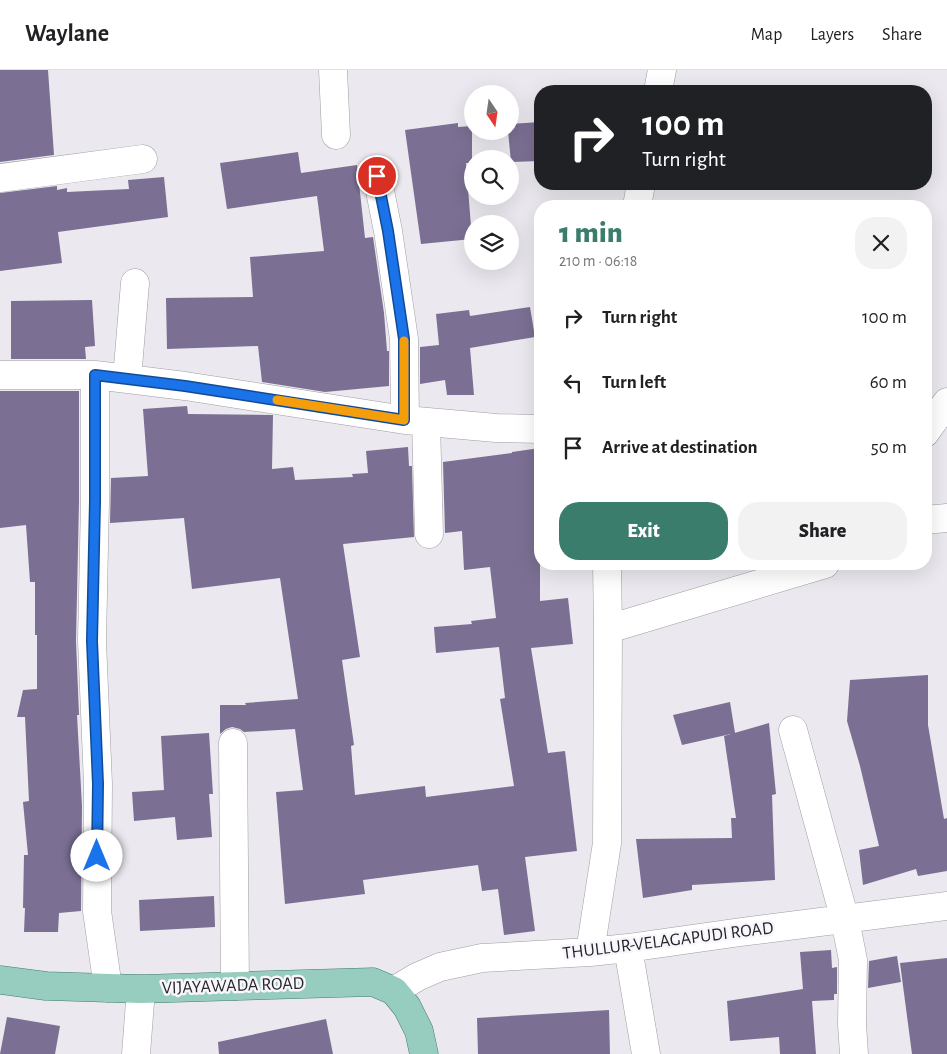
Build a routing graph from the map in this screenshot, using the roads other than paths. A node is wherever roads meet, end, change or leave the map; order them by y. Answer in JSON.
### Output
{"nodes":[{"id":1,"x":333,"y":70,"type":"edge"},
{"id":2,"x":662,"y":70,"type":"edge"},
{"id":3,"x":659,"y":85,"type":"edge"},
{"id":4,"x":336,"y":135,"type":"dead end"},
{"id":5,"x":143,"y":159,"type":"dead end"},
{"id":6,"x":377,"y":176,"type":"dead end"},
{"id":7,"x":0,"y":178,"type":"edge"},
{"id":8,"x":135,"y":283,"type":"dead end"},
{"id":9,"x":0,"y":375,"type":"edge"},
{"id":10,"x":95,"y":375,"type":"junction"},
{"id":11,"x":127,"y":379,"type":"junction"},
{"id":12,"x":947,"y":402,"type":"edge"},
{"id":13,"x":415,"y":421,"type":"junction"},
{"id":14,"x":932,"y":424,"type":"edge"},
{"id":15,"x":534,"y":429,"type":"edge"},
{"id":16,"x":947,"y":518,"type":"edge"},
{"id":17,"x":932,"y":519,"type":"edge"},
{"id":18,"x":429,"y":534,"type":"dead end"},
{"id":19,"x":607,"y":570,"type":"edge"},
{"id":20,"x":805,"y":570,"type":"edge"},
{"id":21,"x":608,"y":629,"type":"junction"},
{"id":22,"x":793,"y":730,"type":"dead end"},
{"id":23,"x":233,"y":743,"type":"dead end"},
{"id":24,"x":947,"y":906,"type":"edge"},
{"id":25,"x":845,"y":920,"type":"junction"},
{"id":26,"x":628,"y":948,"type":"junction"},
{"id":27,"x":590,"y":952,"type":"junction"},
{"id":28,"x":0,"y":980,"type":"edge"},
{"id":29,"x":235,"y":986,"type":"junction"},
{"id":30,"x":108,"y":988,"type":"junction"},
{"id":31,"x":140,"y":989,"type":"junction"},
{"id":32,"x":394,"y":991,"type":"junction"},
{"id":33,"x":136,"y":1054,"type":"edge"},
{"id":34,"x":424,"y":1054,"type":"edge"},
{"id":35,"x":646,"y":1054,"type":"edge"},
{"id":36,"x":854,"y":1054,"type":"edge"}],
"edges":[{"from":1,"to":4,"type":"street"},
{"from":2,"to":3,"type":"street"},
{"from":5,"to":7,"type":"street"},
{"from":6,"to":13,"type":"street"},
{"from":8,"to":11,"type":"street"},
{"from":9,"to":10,"type":"street"},
{"from":10,"to":11,"type":"street"},
{"from":10,"to":30,"type":"street"},
{"from":11,"to":13,"type":"street"},
{"from":12,"to":14,"type":"street"},
{"from":13,"to":15,"type":"street"},
{"from":13,"to":18,"type":"street"},
{"from":16,"to":17,"type":"street"},
{"from":19,"to":21,"type":"street"},
{"from":20,"to":21,"type":"street"},
{"from":21,"to":27,"type":"street"},
{"from":22,"to":25,"type":"street"},
{"from":23,"to":29,"type":"street"},
{"from":24,"to":25,"type":"street","name":"THULLUR-VELAGAPUDI ROAD"},
{"from":25,"to":26,"type":"street","name":"THULLUR-VELAGAPUDI ROAD"},
{"from":25,"to":36,"type":"street"},
{"from":26,"to":27,"type":"street","name":"THULLUR-VELAGAPUDI ROAD"},
{"from":26,"to":35,"type":"street"},
{"from":27,"to":32,"type":"street","name":"THULLUR-VELAGAPUDI ROAD"},
{"from":28,"to":30,"type":"main road","name":"VIJAYAWADA ROAD"},
{"from":29,"to":31,"type":"main road","name":"VIJAYAWADA ROAD"},
{"from":29,"to":32,"type":"main road","name":"VIJAYAWADA ROAD"},
{"from":30,"to":31,"type":"main road","name":"VIJAYAWADA ROAD"},
{"from":31,"to":33,"type":"street"},
{"from":32,"to":34,"type":"main road"}]}
